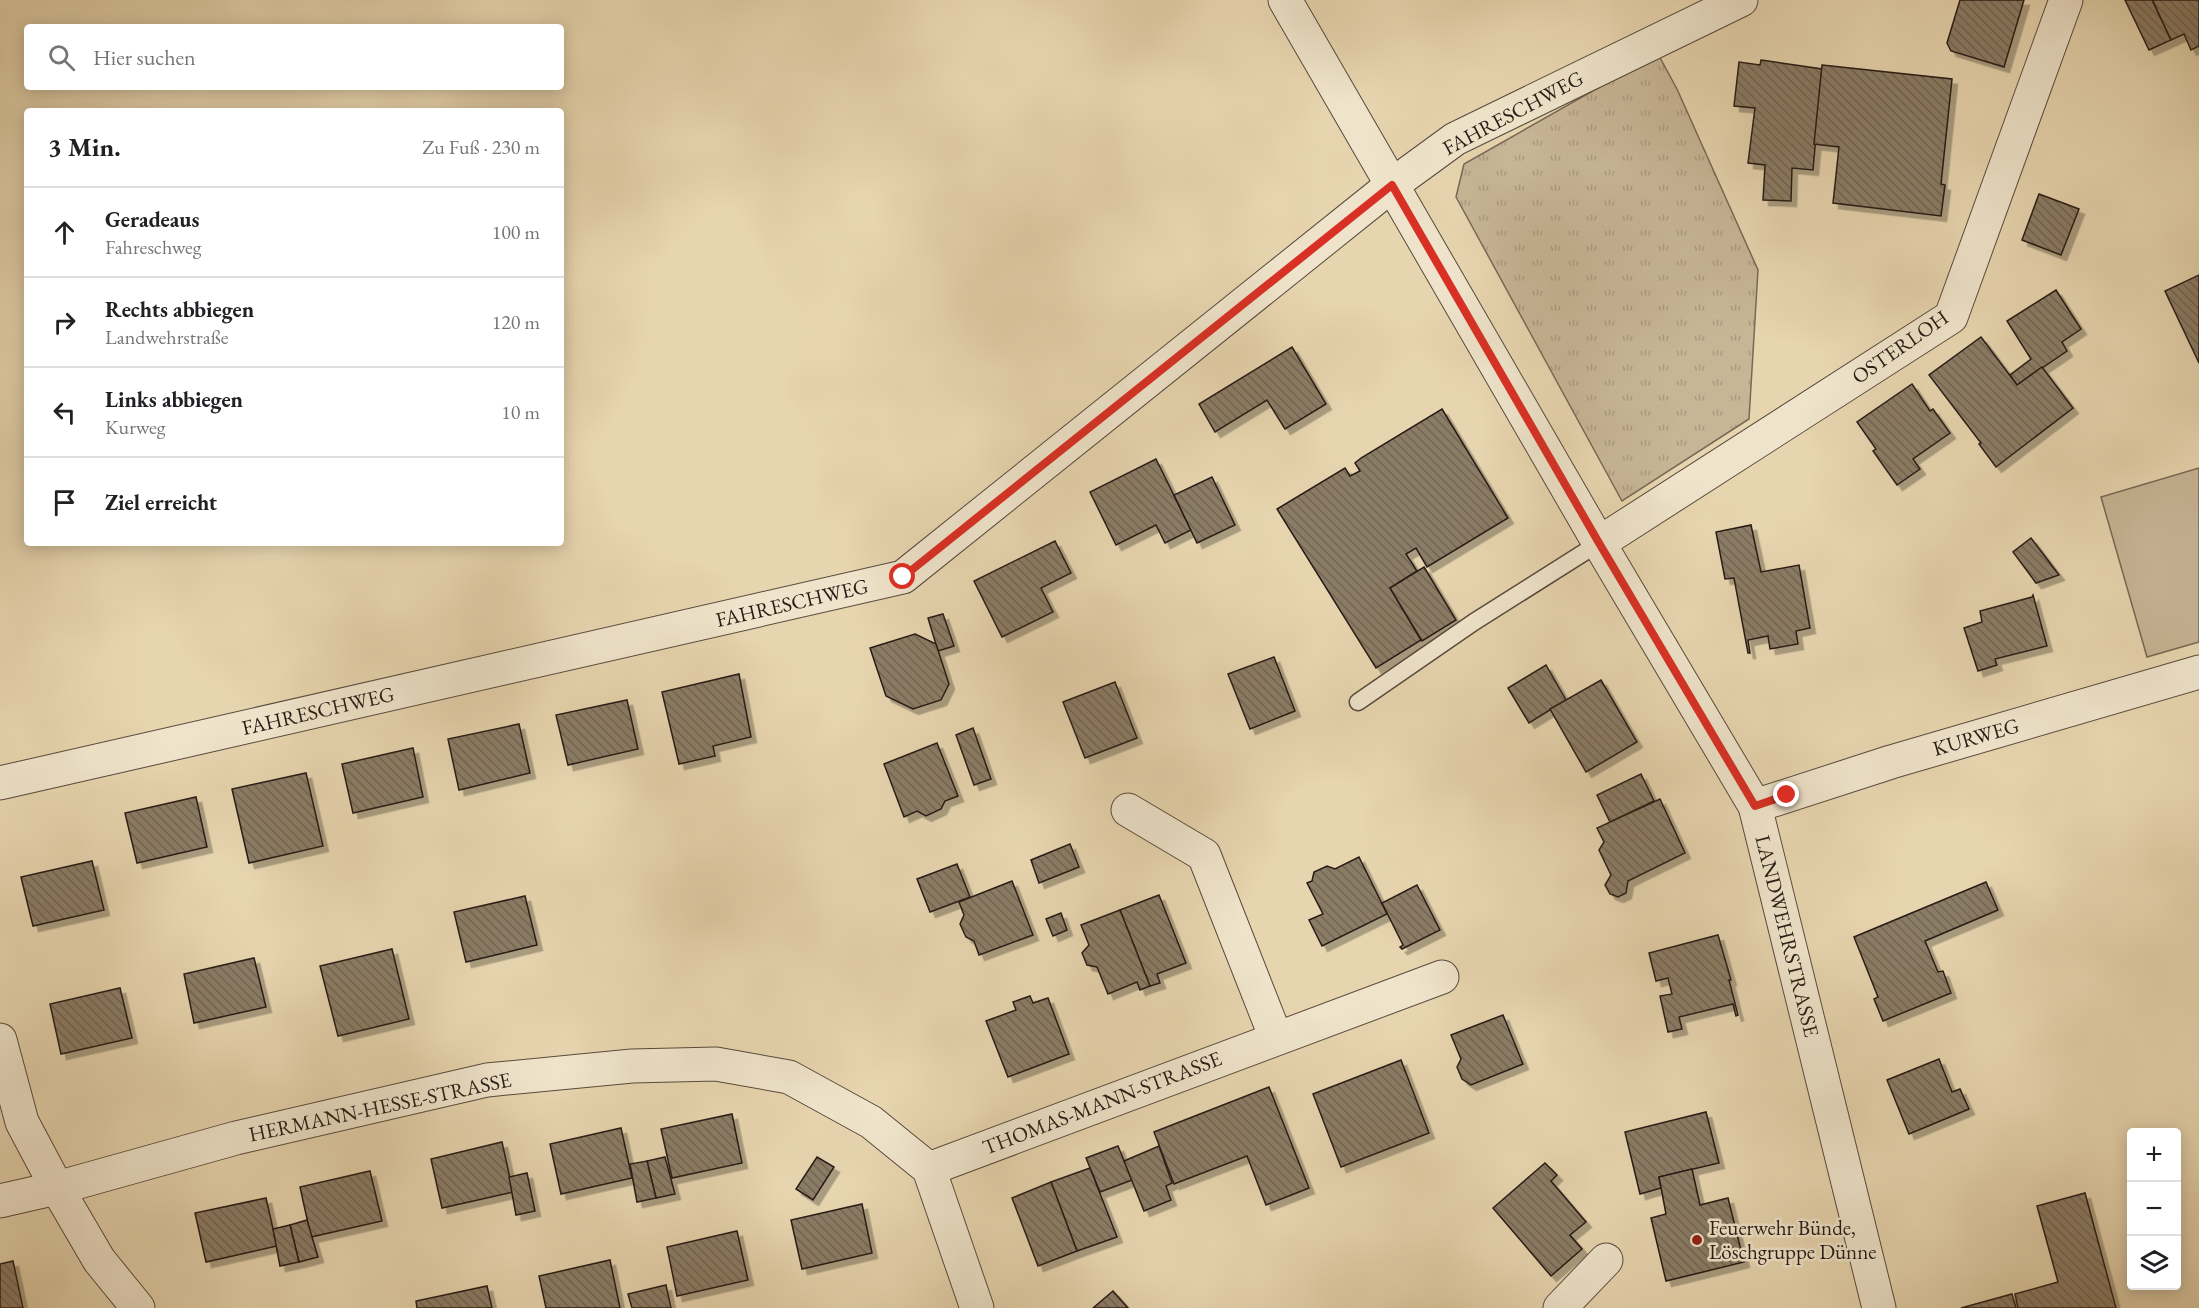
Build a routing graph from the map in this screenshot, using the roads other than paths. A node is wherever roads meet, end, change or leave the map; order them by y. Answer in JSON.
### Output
{"nodes":[{"id":1,"x":1285,"y":0,"type":"edge"},
{"id":2,"x":1741,"y":0,"type":"edge"},
{"id":3,"x":2066,"y":0,"type":"edge"},
{"id":4,"x":1392,"y":185,"type":"junction"},
{"id":5,"x":1599,"y":543,"type":"junction"},
{"id":6,"x":2199,"y":672,"type":"edge"},
{"id":7,"x":1358,"y":702,"type":"dead end"},
{"id":8,"x":0,"y":783,"type":"edge"},
{"id":9,"x":1755,"y":806,"type":"junction"},
{"id":10,"x":1128,"y":810,"type":"dead end"},
{"id":11,"x":1442,"y":977,"type":"dead end"},
{"id":12,"x":1276,"y":1038,"type":"junction"},
{"id":13,"x":0,"y":1040,"type":"edge"},
{"id":14,"x":929,"y":1169,"type":"junction"},
{"id":15,"x":57,"y":1188,"type":"junction"},
{"id":16,"x":0,"y":1201,"type":"edge"},
{"id":17,"x":1606,"y":1260,"type":"dead end"},
{"id":18,"x":138,"y":1308,"type":"edge"},
{"id":19,"x":977,"y":1308,"type":"edge"},
{"id":20,"x":1560,"y":1308,"type":"edge"},
{"id":21,"x":1879,"y":1308,"type":"edge"}],
"edges":[{"from":1,"to":4,"type":"street","name":"LANDWEHRSTRASSE"},
{"from":2,"to":4,"type":"street","name":"FAHRESCHWEG"},
{"from":3,"to":5,"type":"street","name":"OSTERLOH"},
{"from":4,"to":5,"type":"street","name":"LANDWEHRSTRASSE"},
{"from":4,"to":8,"type":"street","name":"FAHRESCHWEG"},
{"from":5,"to":7,"type":"lane"},
{"from":5,"to":9,"type":"street","name":"LANDWEHRSTRASSE"},
{"from":6,"to":9,"type":"street","name":"KURWEG"},
{"from":9,"to":21,"type":"street","name":"LANDWEHRSTRASSE"},
{"from":10,"to":12,"type":"street"},
{"from":11,"to":12,"type":"street","name":"THOMAS-MANN-STRASSE"},
{"from":12,"to":14,"type":"street","name":"THOMAS-MANN-STRASSE"},
{"from":13,"to":15,"type":"street"},
{"from":14,"to":15,"type":"street","name":"HERMANN-HESSE-STRASSE"},
{"from":14,"to":19,"type":"street"},
{"from":15,"to":16,"type":"street","name":"HERMANN-HESSE-STRASSE"},
{"from":15,"to":18,"type":"street"},
{"from":17,"to":20,"type":"street"}]}
